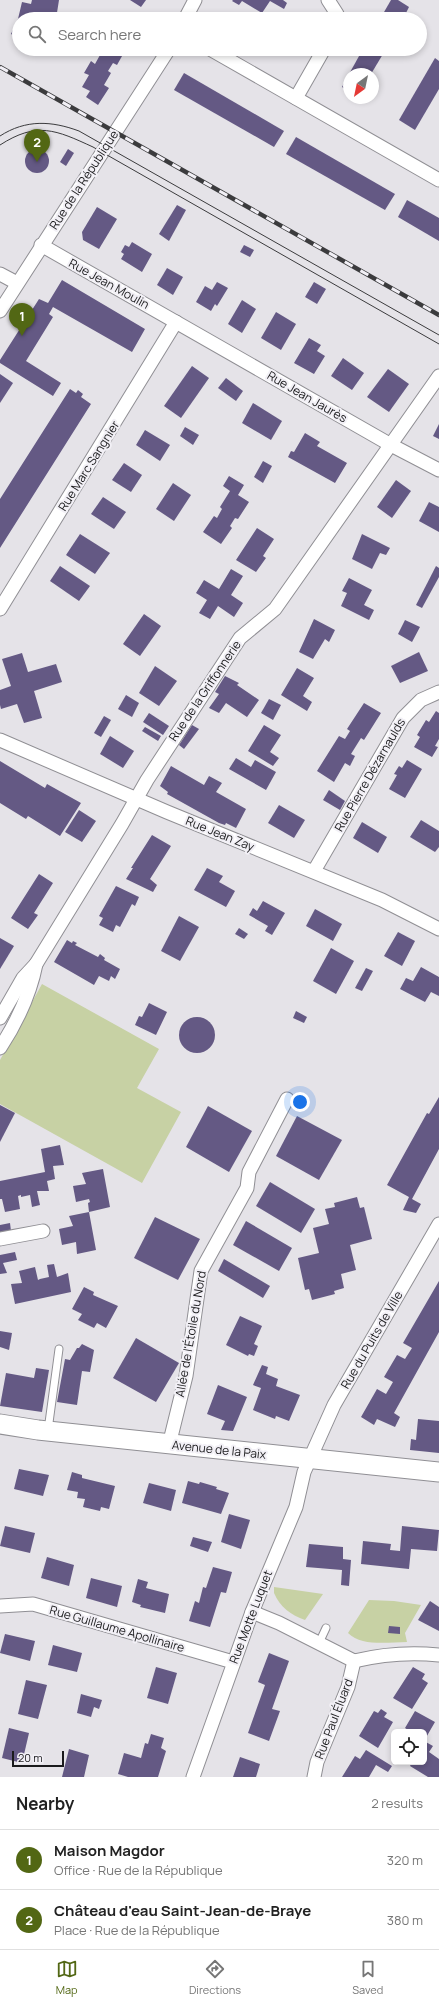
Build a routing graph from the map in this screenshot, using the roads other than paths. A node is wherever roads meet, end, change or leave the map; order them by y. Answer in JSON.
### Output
{"nodes":[{"id":1,"x":195,"y":0,"type":"edge"},
{"id":2,"x":328,"y":0,"type":"edge"},
{"id":3,"x":189,"y":12,"type":"edge"},
{"id":4,"x":336,"y":12,"type":"edge"},
{"id":5,"x":164,"y":56,"type":"edge"},
{"id":6,"x":222,"y":56,"type":"edge"},
{"id":7,"x":320,"y":56,"type":"edge"},
{"id":8,"x":296,"y":98,"type":"junction"},
{"id":9,"x":439,"y":180,"type":"edge"},
{"id":10,"x":41,"y":245,"type":"junction"},
{"id":11,"x":0,"y":274,"type":"edge"},
{"id":12,"x":17,"y":284,"type":"junction"},
{"id":13,"x":0,"y":311,"type":"edge"},
{"id":14,"x":176,"y":322,"type":"junction"},
{"id":15,"x":439,"y":376,"type":"edge"},
{"id":16,"x":391,"y":445,"type":"junction"},
{"id":17,"x":439,"y":470,"type":"edge"},
{"id":18,"x":0,"y":608,"type":"edge"},
{"id":19,"x":439,"y":692,"type":"edge"},
{"id":20,"x":0,"y":740,"type":"edge"},
{"id":21,"x":137,"y":799,"type":"junction"},
{"id":22,"x":314,"y":872,"type":"junction"},
{"id":23,"x":439,"y":929,"type":"edge"},
{"id":24,"x":36,"y":964,"type":"junction"},
{"id":25,"x":1,"y":1015,"type":"edge"},
{"id":26,"x":0,"y":1048,"type":"edge"},
{"id":27,"x":287,"y":1099,"type":"dead end"},
{"id":28,"x":438,"y":1227,"type":"edge"},
{"id":29,"x":43,"y":1231,"type":"dead end"},
{"id":30,"x":0,"y":1239,"type":"edge"},
{"id":31,"x":59,"y":1349,"type":"dead end"},
{"id":32,"x":0,"y":1424,"type":"edge"},
{"id":33,"x":48,"y":1432,"type":"junction"},
{"id":34,"x":169,"y":1445,"type":"junction"},
{"id":35,"x":311,"y":1458,"type":"junction"},
{"id":36,"x":439,"y":1472,"type":"edge"},
{"id":37,"x":0,"y":1606,"type":"edge"},
{"id":38,"x":252,"y":1612,"type":"junction"},
{"id":39,"x":326,"y":1628,"type":"dead end"},
{"id":40,"x":319,"y":1643,"type":"junction"},
{"id":41,"x":439,"y":1655,"type":"edge"},
{"id":42,"x":354,"y":1661,"type":"junction"},
{"id":43,"x":233,"y":1662,"type":"junction"},
{"id":44,"x":193,"y":1777,"type":"edge"},
{"id":45,"x":314,"y":1777,"type":"edge"}],
"edges":[{"from":1,"to":3,"type":"street"},
{"from":2,"to":4,"type":"street"},
{"from":5,"to":10,"type":"street","name":"Rue de la République"},
{"from":6,"to":8,"type":"street"},
{"from":7,"to":8,"type":"street"},
{"from":8,"to":9,"type":"street"},
{"from":10,"to":12,"type":"street","name":"Rue de la République"},
{"from":10,"to":14,"type":"street","name":"Rue Jean Moulin"},
{"from":11,"to":12,"type":"street"},
{"from":12,"to":13,"type":"street","name":"Rue de la République"},
{"from":14,"to":16,"type":"street","name":"Rue Jean Jaurès"},
{"from":14,"to":18,"type":"street","name":"Rue Marc Sangnier"},
{"from":15,"to":16,"type":"street","name":"Rue de la Griffonnerie"},
{"from":16,"to":17,"type":"street","name":"Rue Jean Jaurès"},
{"from":16,"to":21,"type":"street","name":"Rue de la Griffonnerie"},
{"from":19,"to":22,"type":"street","name":"Rue Pierre Dézarnaulds"},
{"from":20,"to":21,"type":"street","name":"Rue Jean Zay"},
{"from":21,"to":22,"type":"street","name":"Rue Jean Zay"},
{"from":21,"to":24,"type":"street","name":"Rue de la Griffonnerie"},
{"from":22,"to":23,"type":"street","name":"Rue Jean Zay"},
{"from":24,"to":25,"type":"street","name":"Rue de la Griffonnerie"},
{"from":24,"to":26,"type":"street","name":"Rue de la Griffonnerie"},
{"from":27,"to":34,"type":"street","name":"Allée de l'Étoile du Nord"},
{"from":28,"to":35,"type":"street","name":"Rue du Puits de Ville"},
{"from":29,"to":30,"type":"street"},
{"from":31,"to":33,"type":"lane"},
{"from":32,"to":33,"type":"main road","name":"Avenue de la Paix"},
{"from":33,"to":34,"type":"main road","name":"Avenue de la Paix"},
{"from":34,"to":35,"type":"main road","name":"Avenue de la Paix"},
{"from":35,"to":36,"type":"main road","name":"Avenue de la Paix"},
{"from":35,"to":38,"type":"street","name":"Rue Motte Luquet"},
{"from":37,"to":43,"type":"street","name":"Rue Guillaume Apollinaire"},
{"from":38,"to":40,"type":"street"},
{"from":38,"to":43,"type":"street","name":"Rue Motte Luquet"},
{"from":39,"to":40,"type":"lane"},
{"from":40,"to":42,"type":"street"},
{"from":41,"to":42,"type":"street"},
{"from":42,"to":45,"type":"street","name":"Rue Paul Éluard"},
{"from":43,"to":44,"type":"street","name":"Rue Motte Luquet"}]}
